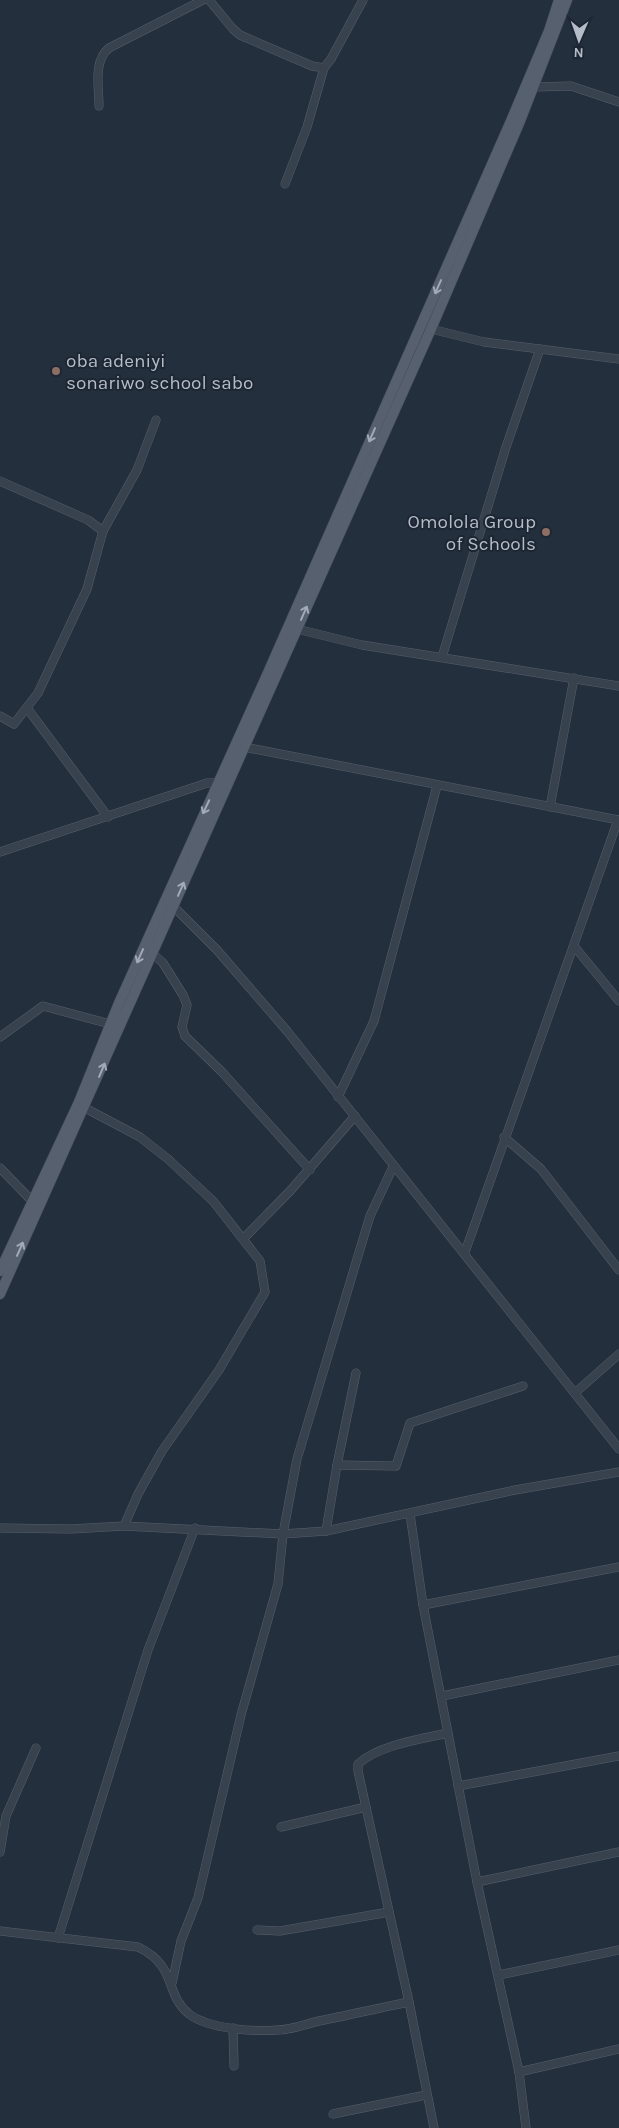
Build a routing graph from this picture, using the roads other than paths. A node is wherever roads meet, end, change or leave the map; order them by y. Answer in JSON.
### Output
{"nodes":[{"id":1,"x":203,"y":0,"type":"edge"},
{"id":2,"x":209,"y":0,"type":"edge"},
{"id":3,"x":363,"y":0,"type":"edge"},
{"id":4,"x":559,"y":0,"type":"edge"},
{"id":5,"x":567,"y":0,"type":"edge"},
{"id":6,"x":324,"y":68,"type":"junction"},
{"id":7,"x":534,"y":87,"type":"junction"},
{"id":8,"x":619,"y":102,"type":"edge"},
{"id":9,"x":99,"y":106,"type":"dead end"},
{"id":10,"x":285,"y":184,"type":"dead end"},
{"id":11,"x":431,"y":329,"type":"junction"},
{"id":12,"x":540,"y":349,"type":"junction"},
{"id":13,"x":619,"y":359,"type":"edge"},
{"id":14,"x":156,"y":420,"type":"dead end"},
{"id":15,"x":0,"y":481,"type":"edge"},
{"id":16,"x":103,"y":531,"type":"junction"},
{"id":17,"x":297,"y":630,"type":"junction"},
{"id":18,"x":442,"y":658,"type":"junction"},
{"id":19,"x":574,"y":678,"type":"junction"},
{"id":20,"x":619,"y":686,"type":"edge"},
{"id":21,"x":26,"y":708,"type":"junction"},
{"id":22,"x":0,"y":716,"type":"edge"},
{"id":23,"x":239,"y":746,"type":"junction"},
{"id":24,"x":217,"y":783,"type":"junction"},
{"id":25,"x":437,"y":786,"type":"junction"},
{"id":26,"x":550,"y":808,"type":"junction"},
{"id":27,"x":108,"y":817,"type":"junction"},
{"id":28,"x":618,"y":820,"type":"edge"},
{"id":29,"x":0,"y":852,"type":"edge"},
{"id":30,"x":173,"y":906,"type":"junction"},
{"id":31,"x":574,"y":946,"type":"junction"},
{"id":32,"x":152,"y":953,"type":"junction"},
{"id":33,"x":619,"y":1000,"type":"edge"},
{"id":34,"x":110,"y":1024,"type":"junction"},
{"id":35,"x":0,"y":1037,"type":"edge"},
{"id":36,"x":338,"y":1097,"type":"junction"},
{"id":37,"x":85,"y":1108,"type":"junction"},
{"id":38,"x":355,"y":1116,"type":"junction"},
{"id":39,"x":504,"y":1136,"type":"junction"},
{"id":40,"x":393,"y":1167,"type":"junction"},
{"id":41,"x":0,"y":1168,"type":"edge"},
{"id":42,"x":310,"y":1170,"type":"junction"},
{"id":43,"x":33,"y":1202,"type":"junction"},
{"id":44,"x":242,"y":1240,"type":"junction"},
{"id":45,"x":465,"y":1252,"type":"junction"},
{"id":46,"x":619,"y":1270,"type":"edge"},
{"id":47,"x":0,"y":1271,"type":"edge"},
{"id":48,"x":0,"y":1294,"type":"edge"},
{"id":49,"x":619,"y":1354,"type":"edge"},
{"id":50,"x":356,"y":1373,"type":"dead end"},
{"id":51,"x":523,"y":1386,"type":"dead end"},
{"id":52,"x":576,"y":1392,"type":"junction"},
{"id":53,"x":619,"y":1449,"type":"edge"},
{"id":54,"x":337,"y":1465,"type":"junction"},
{"id":55,"x":619,"y":1472,"type":"edge"},
{"id":56,"x":410,"y":1514,"type":"junction"},
{"id":57,"x":124,"y":1526,"type":"junction"},
{"id":58,"x":0,"y":1528,"type":"edge"},
{"id":59,"x":195,"y":1528,"type":"junction"},
{"id":60,"x":326,"y":1531,"type":"junction"},
{"id":61,"x":283,"y":1534,"type":"junction"},
{"id":62,"x":619,"y":1567,"type":"edge"},
{"id":63,"x":423,"y":1605,"type":"junction"},
{"id":64,"x":619,"y":1660,"type":"edge"},
{"id":65,"x":442,"y":1696,"type":"junction"},
{"id":66,"x":448,"y":1733,"type":"junction"},
{"id":67,"x":36,"y":1748,"type":"dead end"},
{"id":68,"x":619,"y":1756,"type":"edge"},
{"id":69,"x":458,"y":1786,"type":"junction"},
{"id":70,"x":366,"y":1807,"type":"junction"},
{"id":71,"x":282,"y":1827,"type":"dead end"},
{"id":72,"x":0,"y":1852,"type":"edge"},
{"id":73,"x":619,"y":1852,"type":"edge"},
{"id":74,"x":477,"y":1882,"type":"junction"},
{"id":75,"x":388,"y":1912,"type":"junction"},
{"id":76,"x":257,"y":1930,"type":"dead end"},
{"id":77,"x":0,"y":1931,"type":"edge"},
{"id":78,"x":58,"y":1938,"type":"junction"},
{"id":79,"x":619,"y":1950,"type":"edge"},
{"id":80,"x":499,"y":1975,"type":"junction"},
{"id":81,"x":172,"y":1983,"type":"junction"},
{"id":82,"x":409,"y":2002,"type":"junction"},
{"id":83,"x":233,"y":2028,"type":"junction"},
{"id":84,"x":619,"y":2049,"type":"edge"},
{"id":85,"x":234,"y":2066,"type":"dead end"},
{"id":86,"x":519,"y":2072,"type":"junction"},
{"id":87,"x":426,"y":2095,"type":"junction"},
{"id":88,"x":333,"y":2114,"type":"dead end"},
{"id":89,"x":434,"y":2128,"type":"edge"},
{"id":90,"x":526,"y":2128,"type":"edge"}],
"edges":[{"from":1,"to":9,"type":"street"},
{"from":2,"to":6,"type":"street"},
{"from":3,"to":6,"type":"street"},
{"from":4,"to":23,"type":"main road","one_way":true},
{"from":5,"to":7,"type":"main road"},
{"from":6,"to":10,"type":"street"},
{"from":7,"to":8,"type":"street"},
{"from":7,"to":11,"type":"main road"},
{"from":11,"to":12,"type":"street"},
{"from":17,"to":11,"type":"main road","one_way":true},
{"from":12,"to":13,"type":"street"},
{"from":12,"to":18,"type":"street"},
{"from":14,"to":16,"type":"street"},
{"from":15,"to":16,"type":"street"},
{"from":16,"to":21,"type":"street"},
{"from":17,"to":18,"type":"street"},
{"from":17,"to":23,"type":"main road"},
{"from":18,"to":19,"type":"street"},
{"from":19,"to":20,"type":"street"},
{"from":19,"to":26,"type":"street"},
{"from":21,"to":22,"type":"street"},
{"from":21,"to":27,"type":"street"},
{"from":23,"to":24,"type":"main road"},
{"from":23,"to":25,"type":"street"},
{"from":30,"to":23,"type":"main road","one_way":true},
{"from":24,"to":27,"type":"street"},
{"from":24,"to":34,"type":"main road","one_way":true},
{"from":25,"to":26,"type":"street"},
{"from":25,"to":36,"type":"street"},
{"from":26,"to":28,"type":"street"},
{"from":27,"to":29,"type":"street"},
{"from":28,"to":31,"type":"street"},
{"from":30,"to":32,"type":"main road"},
{"from":30,"to":36,"type":"street"},
{"from":31,"to":33,"type":"street"},
{"from":31,"to":39,"type":"street"},
{"from":37,"to":32,"type":"main road","one_way":true},
{"from":32,"to":42,"type":"street"},
{"from":34,"to":35,"type":"street"},
{"from":34,"to":43,"type":"main road"},
{"from":36,"to":38,"type":"street"},
{"from":37,"to":44,"type":"street"},
{"from":48,"to":37,"type":"main road","one_way":true},
{"from":38,"to":40,"type":"street"},
{"from":38,"to":42,"type":"street"},
{"from":39,"to":45,"type":"street"},
{"from":39,"to":46,"type":"street"},
{"from":40,"to":45,"type":"street"},
{"from":40,"to":61,"type":"street"},
{"from":41,"to":43,"type":"street"},
{"from":42,"to":44,"type":"street"},
{"from":43,"to":47,"type":"main road"},
{"from":44,"to":57,"type":"street"},
{"from":45,"to":52,"type":"street"},
{"from":49,"to":52,"type":"street"},
{"from":50,"to":54,"type":"street"},
{"from":51,"to":54,"type":"street"},
{"from":52,"to":53,"type":"street"},
{"from":54,"to":60,"type":"street"},
{"from":55,"to":56,"type":"street"},
{"from":56,"to":60,"type":"street"},
{"from":56,"to":63,"type":"street"},
{"from":57,"to":58,"type":"street"},
{"from":57,"to":59,"type":"street"},
{"from":59,"to":61,"type":"street"},
{"from":59,"to":78,"type":"street"},
{"from":60,"to":61,"type":"street"},
{"from":61,"to":81,"type":"street"},
{"from":62,"to":63,"type":"street"},
{"from":63,"to":65,"type":"street"},
{"from":64,"to":65,"type":"street"},
{"from":65,"to":66,"type":"street"},
{"from":66,"to":69,"type":"street"},
{"from":66,"to":70,"type":"street"},
{"from":67,"to":72,"type":"street"},
{"from":68,"to":69,"type":"street"},
{"from":69,"to":74,"type":"street"},
{"from":70,"to":71,"type":"street"},
{"from":70,"to":75,"type":"street"},
{"from":73,"to":74,"type":"street"},
{"from":74,"to":80,"type":"street"},
{"from":75,"to":76,"type":"street"},
{"from":75,"to":82,"type":"street"},
{"from":77,"to":78,"type":"street"},
{"from":78,"to":81,"type":"street"},
{"from":79,"to":80,"type":"street"},
{"from":80,"to":86,"type":"street"},
{"from":81,"to":83,"type":"street"},
{"from":82,"to":83,"type":"street"},
{"from":82,"to":87,"type":"street"},
{"from":83,"to":85,"type":"street"},
{"from":84,"to":86,"type":"street"},
{"from":86,"to":90,"type":"street"},
{"from":87,"to":88,"type":"street"},
{"from":87,"to":89,"type":"street"}]}
